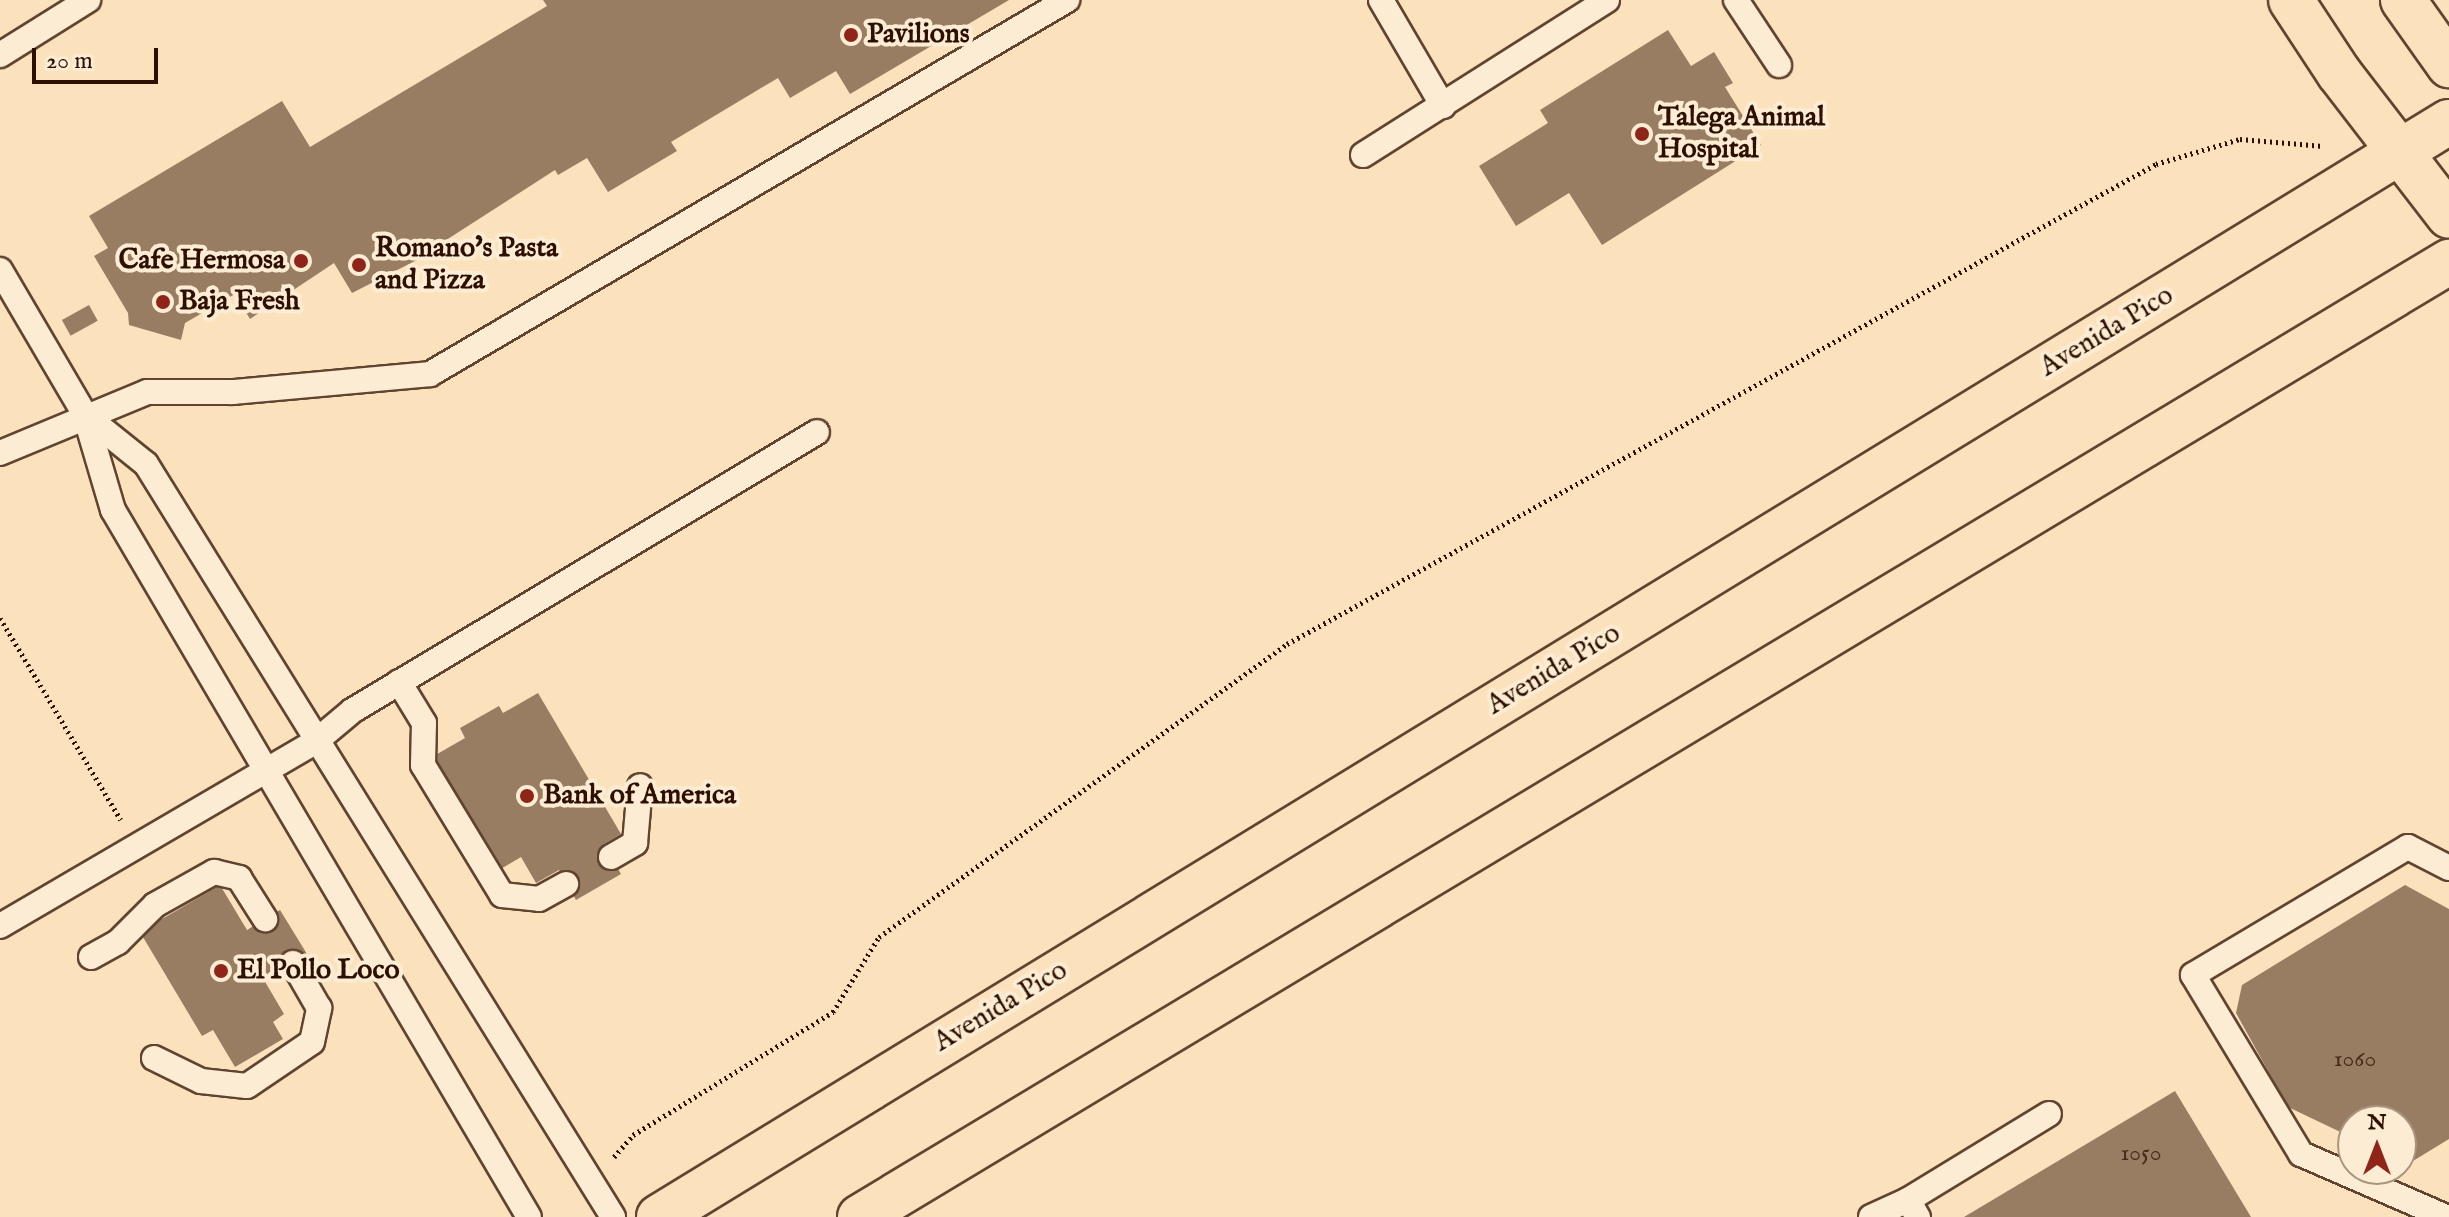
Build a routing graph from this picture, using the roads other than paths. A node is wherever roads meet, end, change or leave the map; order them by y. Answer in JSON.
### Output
{"nodes":[{"id":1,"x":88,"y":0,"type":"edge"},
{"id":2,"x":1067,"y":0,"type":"edge"},
{"id":3,"x":1381,"y":0,"type":"edge"},
{"id":4,"x":1607,"y":0,"type":"edge"},
{"id":5,"x":1736,"y":0,"type":"edge"},
{"id":6,"x":2291,"y":0,"type":"edge"},
{"id":7,"x":2403,"y":0,"type":"edge"},
{"id":8,"x":0,"y":55,"type":"edge"},
{"id":9,"x":1779,"y":65,"type":"dead end"},
{"id":10,"x":2449,"y":65,"type":"edge"},
{"id":11,"x":1443,"y":106,"type":"junction"},
{"id":12,"x":2449,"y":122,"type":"edge"},
{"id":13,"x":2400,"y":153,"type":"junction"},
{"id":14,"x":1363,"y":155,"type":"dead end"},
{"id":15,"x":2449,"y":216,"type":"edge"},
{"id":16,"x":2449,"y":262,"type":"edge"},
{"id":17,"x":0,"y":270,"type":"edge"},
{"id":18,"x":85,"y":415,"type":"junction"},
{"id":19,"x":817,"y":432,"type":"dead end"},
{"id":20,"x":0,"y":453,"type":"edge"},
{"id":21,"x":399,"y":682,"type":"junction"},
{"id":22,"x":315,"y":742,"type":"junction"},
{"id":23,"x":267,"y":767,"type":"junction"},
{"id":24,"x":640,"y":786,"type":"dead end"},
{"id":25,"x":611,"y":857,"type":"dead end"},
{"id":26,"x":2449,"y":868,"type":"edge"},
{"id":27,"x":566,"y":884,"type":"dead end"},
{"id":28,"x":265,"y":919,"type":"dead end"},
{"id":29,"x":0,"y":926,"type":"edge"},
{"id":30,"x":91,"y":957,"type":"dead end"},
{"id":31,"x":293,"y":963,"type":"dead end"},
{"id":32,"x":154,"y":1058,"type":"dead end"},
{"id":33,"x":2049,"y":1114,"type":"dead end"},
{"id":34,"x":2401,"y":1208,"type":"edge"},
{"id":35,"x":1913,"y":1209,"type":"edge"},
{"id":36,"x":529,"y":1217,"type":"edge"},
{"id":37,"x":613,"y":1217,"type":"edge"},
{"id":38,"x":659,"y":1217,"type":"edge"},
{"id":39,"x":860,"y":1217,"type":"edge"},
{"id":40,"x":1871,"y":1217,"type":"edge"},
{"id":41,"x":2446,"y":1217,"type":"edge"}],
"edges":[{"from":1,"to":8,"type":"lane"},
{"from":2,"to":18,"type":"lane"},
{"from":3,"to":11,"type":"lane"},
{"from":4,"to":11,"type":"lane"},
{"from":5,"to":9,"type":"lane"},
{"from":6,"to":13,"type":"highway"},
{"from":7,"to":10,"type":"highway"},
{"from":11,"to":14,"type":"lane"},
{"from":12,"to":13,"type":"highway","name":"Avenida Pico"},
{"from":13,"to":15,"type":"highway"},
{"from":13,"to":38,"type":"highway","name":"Avenida Pico"},
{"from":16,"to":39,"type":"highway"},
{"from":17,"to":18,"type":"lane"},
{"from":18,"to":20,"type":"lane"},
{"from":18,"to":22,"type":"lane"},
{"from":18,"to":23,"type":"lane"},
{"from":19,"to":21,"type":"lane"},
{"from":21,"to":22,"type":"lane"},
{"from":21,"to":27,"type":"lane"},
{"from":22,"to":23,"type":"lane"},
{"from":22,"to":37,"type":"lane"},
{"from":23,"to":29,"type":"lane"},
{"from":23,"to":36,"type":"lane"},
{"from":24,"to":25,"type":"lane"},
{"from":26,"to":34,"type":"lane"},
{"from":28,"to":30,"type":"lane"},
{"from":31,"to":32,"type":"lane"},
{"from":33,"to":35,"type":"lane"},
{"from":34,"to":41,"type":"lane"},
{"from":35,"to":40,"type":"lane"}]}
